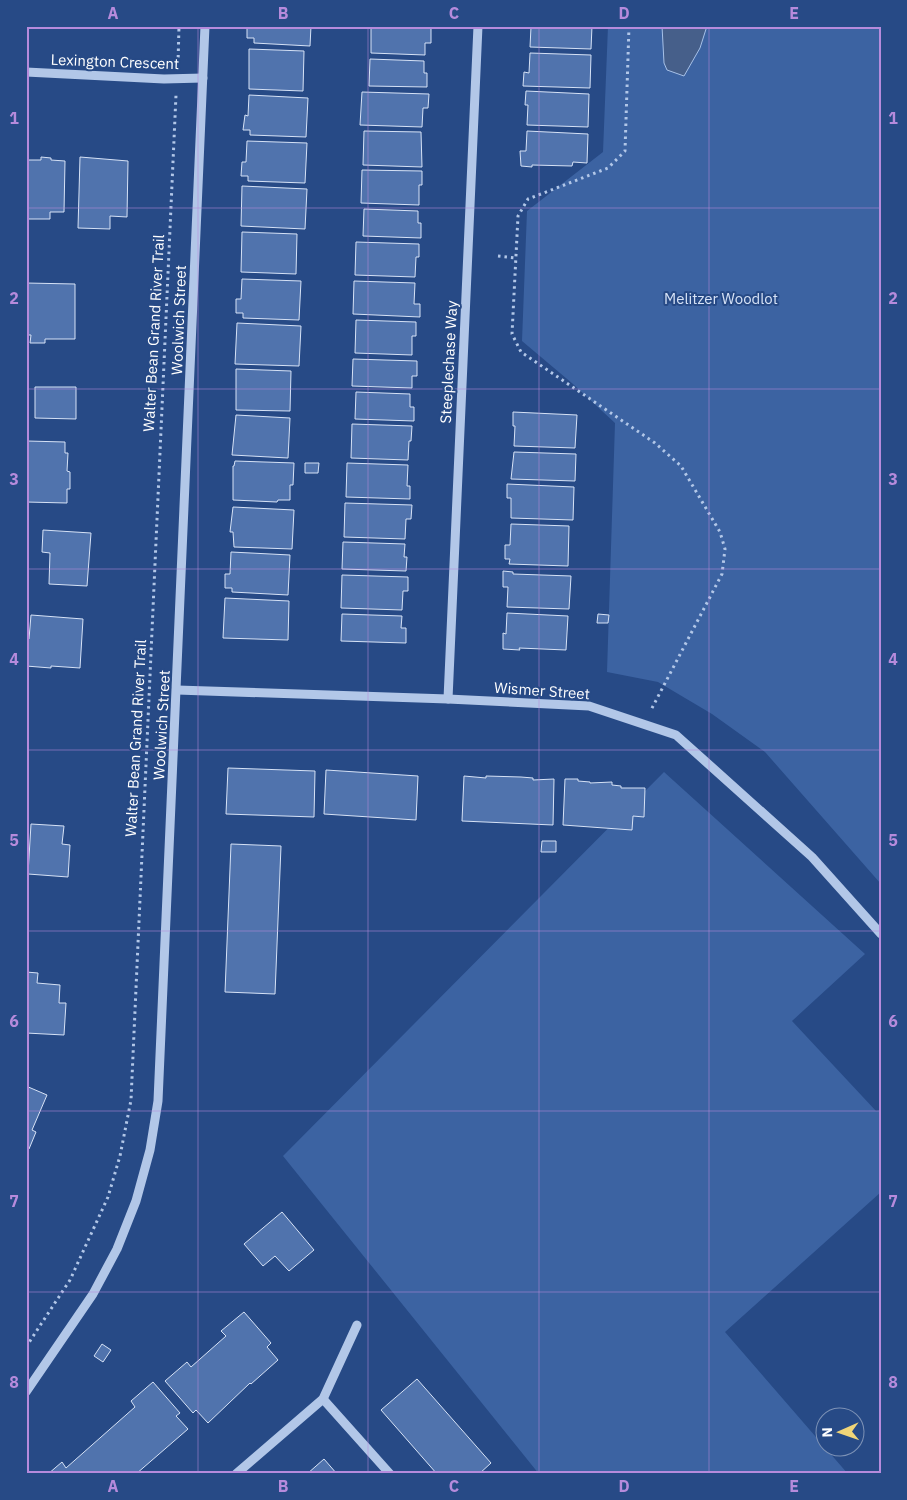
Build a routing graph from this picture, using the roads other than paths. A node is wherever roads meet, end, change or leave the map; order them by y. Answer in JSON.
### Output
{"nodes":[{"id":1,"x":205,"y":26,"type":"edge"},
{"id":2,"x":478,"y":26,"type":"edge"},
{"id":3,"x":26,"y":72,"type":"edge"},
{"id":4,"x":203,"y":78,"type":"junction"},
{"id":5,"x":177,"y":690,"type":"junction"},
{"id":6,"x":448,"y":699,"type":"junction"},
{"id":7,"x":881,"y":934,"type":"edge"},
{"id":8,"x":357,"y":1325,"type":"dead end"},
{"id":9,"x":26,"y":1392,"type":"edge"},
{"id":10,"x":323,"y":1399,"type":"junction"},
{"id":11,"x":236,"y":1474,"type":"edge"},
{"id":12,"x":390,"y":1474,"type":"edge"}],
"edges":[{"from":1,"to":4,"type":"street","name":"Woolwich Street"},
{"from":2,"to":6,"type":"street","name":"Steeplechase Way"},
{"from":3,"to":4,"type":"street","name":"Lexington Crescent"},
{"from":4,"to":5,"type":"street","name":"Woolwich Street"},
{"from":5,"to":6,"type":"street","name":"Wismer Street"},
{"from":5,"to":9,"type":"street","name":"Woolwich Street"},
{"from":6,"to":7,"type":"street","name":"Wismer Street"},
{"from":8,"to":10,"type":"street"},
{"from":10,"to":11,"type":"street"},
{"from":10,"to":12,"type":"street"}]}
